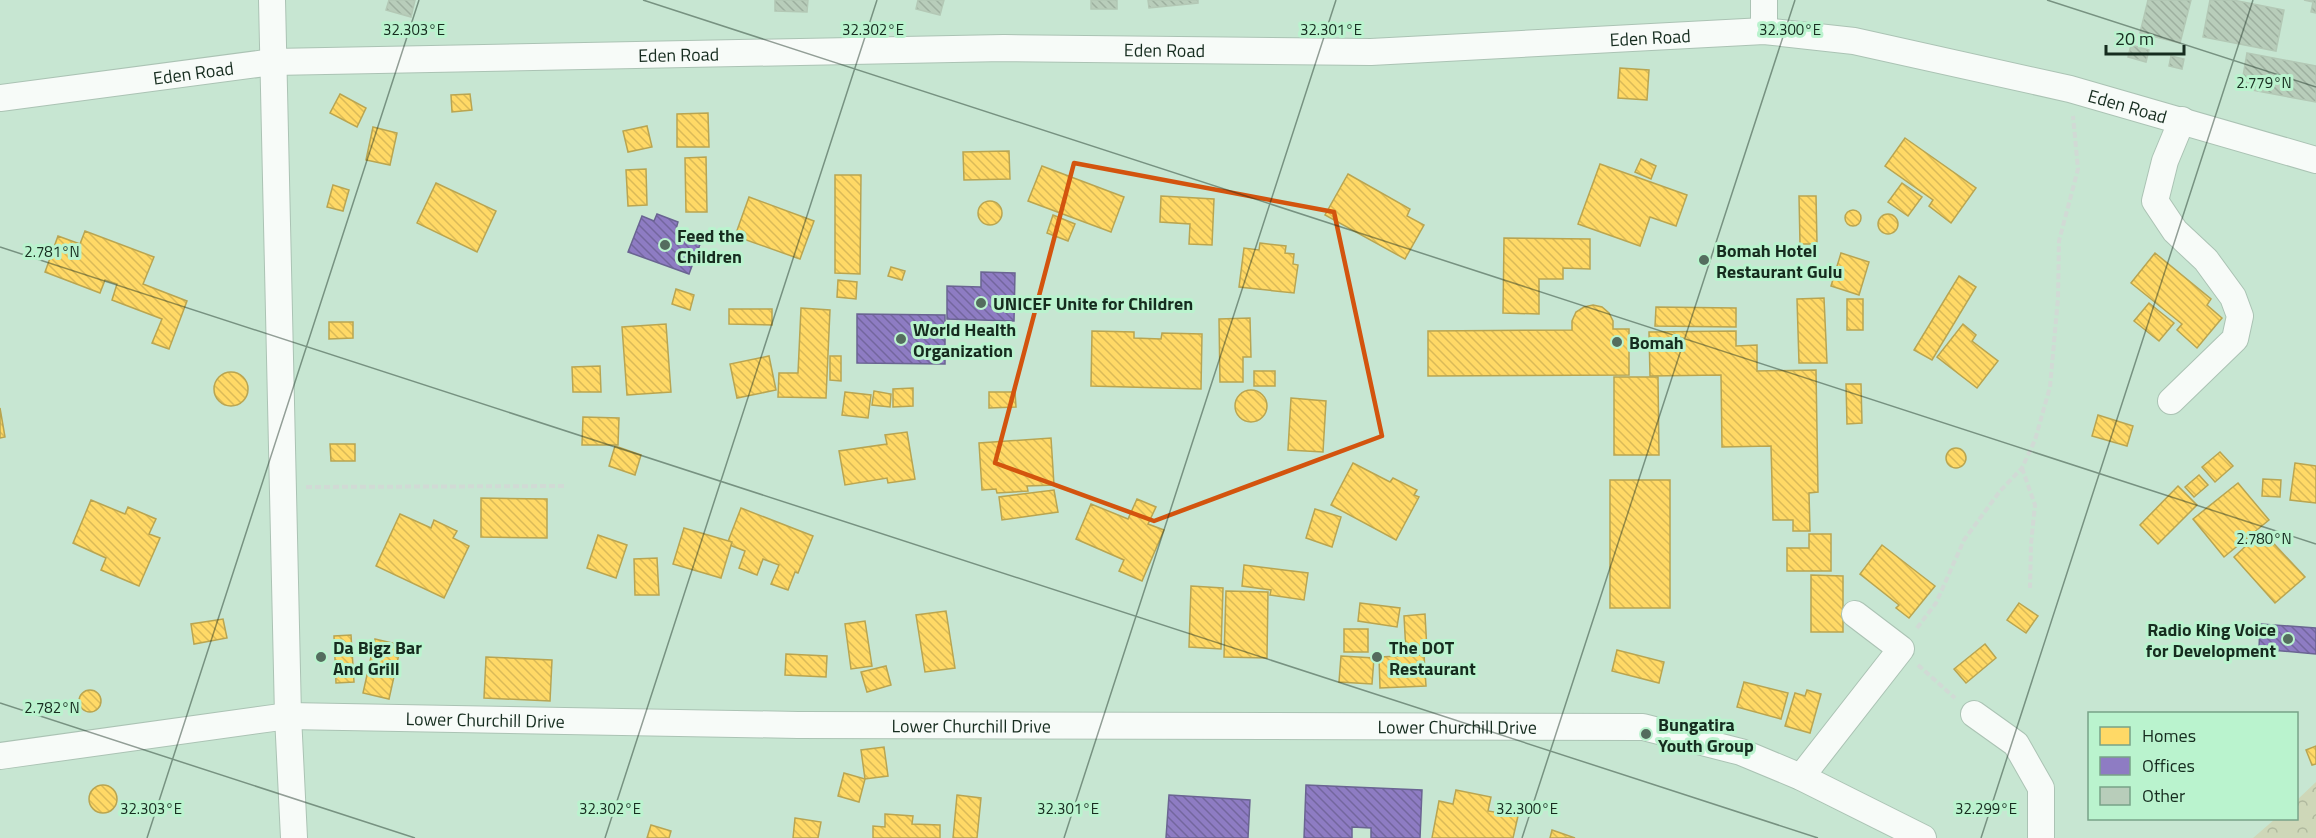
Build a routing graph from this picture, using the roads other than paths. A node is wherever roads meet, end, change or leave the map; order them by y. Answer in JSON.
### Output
{"nodes":[{"id":1,"x":272,"y":0,"type":"edge"},
{"id":2,"x":1764,"y":0,"type":"edge"},
{"id":3,"x":1764,"y":31,"type":"junction"},
{"id":4,"x":273,"y":62,"type":"junction"},
{"id":5,"x":0,"y":98,"type":"edge"},
{"id":6,"x":2182,"y":120,"type":"junction"},
{"id":7,"x":2316,"y":160,"type":"edge"},
{"id":8,"x":2171,"y":401,"type":"dead end"},
{"id":9,"x":1855,"y":614,"type":"dead end"},
{"id":10,"x":1974,"y":714,"type":"road end"},
{"id":11,"x":288,"y":716,"type":"junction"},
{"id":12,"x":0,"y":756,"type":"edge"},
{"id":13,"x":1802,"y":777,"type":"junction"},
{"id":14,"x":294,"y":838,"type":"edge"},
{"id":15,"x":1923,"y":838,"type":"edge"},
{"id":16,"x":2040,"y":838,"type":"edge"}],
"edges":[{"from":1,"to":4,"type":"street"},
{"from":2,"to":3,"type":"street"},
{"from":3,"to":4,"type":"street","name":"Eden Road"},
{"from":3,"to":6,"type":"street","name":"Eden Road"},
{"from":4,"to":5,"type":"street","name":"Eden Road"},
{"from":4,"to":11,"type":"street"},
{"from":6,"to":7,"type":"street","name":"Eden Road"},
{"from":6,"to":8,"type":"street"},
{"from":9,"to":13,"type":"street"},
{"from":10,"to":16,"type":"street"},
{"from":11,"to":12,"type":"street","name":"Lower Churchill Drive"},
{"from":11,"to":13,"type":"street","name":"Lower Churchill Drive"},
{"from":11,"to":14,"type":"street"},
{"from":13,"to":15,"type":"street","name":"Lower Churchill Drive"}]}
